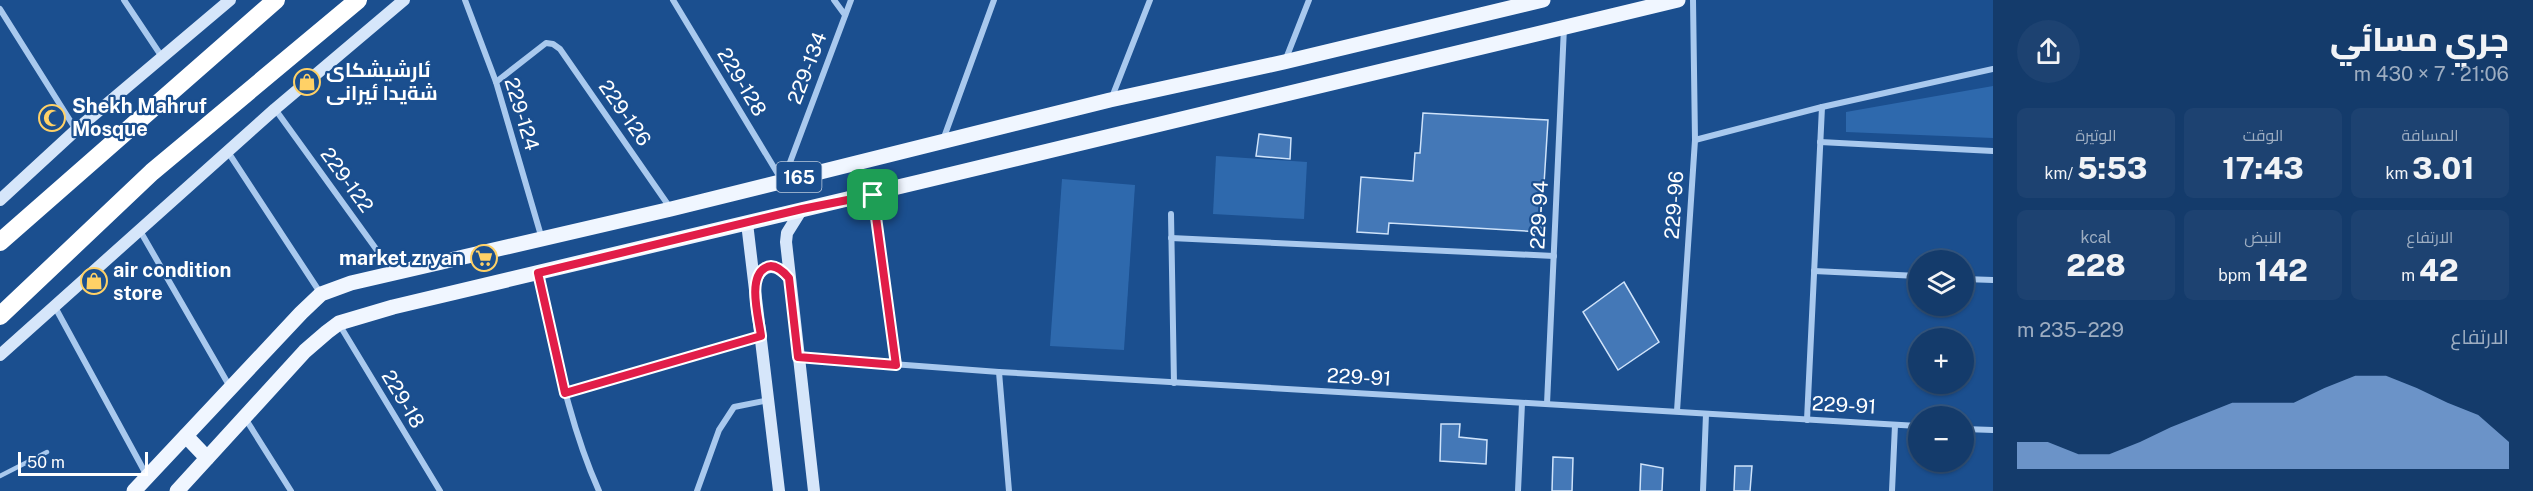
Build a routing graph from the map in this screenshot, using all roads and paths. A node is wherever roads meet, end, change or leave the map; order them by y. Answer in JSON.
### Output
{"nodes":[{"id":1,"x":124,"y":0,"type":"edge"},
{"id":2,"x":230,"y":0,"type":"edge"},
{"id":3,"x":276,"y":0,"type":"edge"},
{"id":4,"x":358,"y":0,"type":"edge"},
{"id":5,"x":404,"y":0,"type":"edge"},
{"id":6,"x":465,"y":0,"type":"edge"},
{"id":7,"x":673,"y":0,"type":"edge"},
{"id":8,"x":834,"y":0,"type":"edge"},
{"id":9,"x":851,"y":0,"type":"edge"},
{"id":10,"x":994,"y":0,"type":"edge"},
{"id":11,"x":1150,"y":0,"type":"edge"},
{"id":12,"x":1309,"y":0,"type":"edge"},
{"id":13,"x":1543,"y":0,"type":"edge"},
{"id":14,"x":1678,"y":0,"type":"edge"},
{"id":15,"x":1693,"y":0,"type":"edge"},
{"id":16,"x":0,"y":9,"type":"edge"},
{"id":17,"x":845,"y":15,"type":"junction"},
{"id":18,"x":1564,"y":27,"type":"junction"},
{"id":19,"x":162,"y":57,"type":"junction"},
{"id":20,"x":1284,"y":62,"type":"junction"},
{"id":21,"x":1993,"y":69,"type":"edge"},
{"id":22,"x":496,"y":82,"type":"junction"},
{"id":23,"x":1110,"y":100,"type":"junction"},
{"id":24,"x":1822,"y":107,"type":"junction"},
{"id":25,"x":274,"y":109,"type":"junction"},
{"id":26,"x":76,"y":130,"type":"junction"},
{"id":27,"x":1695,"y":140,"type":"junction"},
{"id":28,"x":1820,"y":142,"type":"junction"},
{"id":29,"x":941,"y":143,"type":"junction"},
{"id":30,"x":228,"y":151,"type":"junction"},
{"id":31,"x":1993,"y":152,"type":"edge"},
{"id":32,"x":782,"y":181,"type":"junction"},
{"id":33,"x":873,"y":195,"type":"junction"},
{"id":34,"x":0,"y":200,"type":"edge"},
{"id":35,"x":671,"y":209,"type":"junction"},
{"id":36,"x":802,"y":209,"type":"junction"},
{"id":37,"x":1171,"y":214,"type":"dead end"},
{"id":38,"x":747,"y":223,"type":"junction"},
{"id":39,"x":138,"y":229,"type":"junction"},
{"id":40,"x":1171,"y":238,"type":"junction"},
{"id":41,"x":542,"y":239,"type":"junction"},
{"id":42,"x":0,"y":242,"type":"edge"},
{"id":43,"x":1554,"y":256,"type":"junction"},
{"id":44,"x":392,"y":271,"type":"junction"},
{"id":45,"x":1814,"y":271,"type":"junction"},
{"id":46,"x":538,"y":273,"type":"junction"},
{"id":47,"x":1908,"y":276,"type":"edge"},
{"id":48,"x":789,"y":278,"type":"junction"},
{"id":49,"x":1974,"y":279,"type":"edge"},
{"id":50,"x":1993,"y":280,"type":"edge"},
{"id":51,"x":755,"y":281,"type":"junction"},
{"id":52,"x":321,"y":294,"type":"junction"},
{"id":53,"x":55,"y":308,"type":"junction"},
{"id":54,"x":0,"y":316,"type":"edge"},
{"id":55,"x":339,"y":323,"type":"junction"},
{"id":56,"x":761,"y":336,"type":"junction"},
{"id":57,"x":0,"y":355,"type":"edge"},
{"id":58,"x":798,"y":357,"type":"junction"},
{"id":59,"x":896,"y":365,"type":"junction"},
{"id":60,"x":999,"y":372,"type":"junction"},
{"id":61,"x":1174,"y":382,"type":"junction"},
{"id":62,"x":230,"y":388,"type":"junction"},
{"id":63,"x":565,"y":393,"type":"junction"},
{"id":64,"x":769,"y":400,"type":"junction"},
{"id":65,"x":1522,"y":403,"type":"junction"},
{"id":66,"x":1547,"y":404,"type":"junction"},
{"id":67,"x":1677,"y":411,"type":"junction"},
{"id":68,"x":1706,"y":414,"type":"junction"},
{"id":69,"x":244,"y":418,"type":"junction"},
{"id":70,"x":1807,"y":420,"type":"junction"},
{"id":71,"x":1895,"y":425,"type":"junction"},
{"id":72,"x":1908,"y":426,"type":"edge"},
{"id":73,"x":1974,"y":429,"type":"edge"},
{"id":74,"x":1993,"y":430,"type":"edge"},
{"id":75,"x":186,"y":436,"type":"junction"},
{"id":76,"x":47,"y":452,"type":"dead end"},
{"id":77,"x":207,"y":458,"type":"junction"},
{"id":78,"x":0,"y":476,"type":"edge"},
{"id":79,"x":147,"y":477,"type":"junction"},
{"id":80,"x":134,"y":491,"type":"edge"},
{"id":81,"x":177,"y":491,"type":"edge"},
{"id":82,"x":291,"y":491,"type":"edge"},
{"id":83,"x":440,"y":491,"type":"edge"},
{"id":84,"x":599,"y":491,"type":"edge"},
{"id":85,"x":697,"y":491,"type":"edge"},
{"id":86,"x":779,"y":491,"type":"edge"},
{"id":87,"x":814,"y":491,"type":"edge"},
{"id":88,"x":1009,"y":491,"type":"edge"},
{"id":89,"x":1518,"y":491,"type":"edge"},
{"id":90,"x":1703,"y":491,"type":"edge"},
{"id":91,"x":1892,"y":491,"type":"edge"}],
"edges":[{"from":1,"to":19,"type":"street"},
{"from":2,"to":19,"type":"street"},
{"from":3,"to":42,"type":"highway"},
{"from":4,"to":54,"type":"highway"},
{"from":5,"to":25,"type":"street"},
{"from":6,"to":22,"type":"street","name":"229-124"},
{"from":7,"to":32,"type":"street","name":"229-128"},
{"from":8,"to":17,"type":"street"},
{"from":9,"to":17,"type":"street","name":"229-134"},
{"from":10,"to":29,"type":"street"},
{"from":11,"to":23,"type":"street"},
{"from":12,"to":20,"type":"street"},
{"from":13,"to":20,"type":"main road","number":"165"},
{"from":14,"to":18,"type":"main road","number":"165"},
{"from":15,"to":27,"type":"street","name":"229-96"},
{"from":16,"to":26,"type":"street"},
{"from":17,"to":32,"type":"street","name":"229-134"},
{"from":18,"to":33,"type":"main road","number":"165"},
{"from":18,"to":43,"type":"street","name":"229-94"},
{"from":19,"to":26,"type":"street"},
{"from":20,"to":23,"type":"main road","number":"165"},
{"from":21,"to":24,"type":"street"},
{"from":22,"to":35,"type":"street","name":"229-126"},
{"from":22,"to":41,"type":"street","name":"229-124"},
{"from":23,"to":29,"type":"main road","number":"165"},
{"from":24,"to":27,"type":"street"},
{"from":24,"to":28,"type":"street"},
{"from":25,"to":30,"type":"street"},
{"from":25,"to":44,"type":"street","name":"229-122"},
{"from":26,"to":34,"type":"street"},
{"from":27,"to":67,"type":"street","name":"229-96"},
{"from":28,"to":31,"type":"street"},
{"from":28,"to":45,"type":"street"},
{"from":29,"to":32,"type":"main road","number":"165"},
{"from":30,"to":39,"type":"street"},
{"from":30,"to":52,"type":"street"},
{"from":32,"to":35,"type":"main road","number":"165"},
{"from":33,"to":36,"type":"main road","number":"165"},
{"from":33,"to":59,"type":"lane"},
{"from":35,"to":41,"type":"main road","number":"165"},
{"from":36,"to":38,"type":"main road","number":"165"},
{"from":36,"to":48,"type":"street"},
{"from":37,"to":40,"type":"street"},
{"from":38,"to":46,"type":"main road","number":"165"},
{"from":38,"to":51,"type":"street"},
{"from":39,"to":53,"type":"street"},
{"from":39,"to":62,"type":"street"},
{"from":40,"to":43,"type":"street"},
{"from":40,"to":61,"type":"street"},
{"from":41,"to":44,"type":"main road","number":"165"},
{"from":43,"to":66,"type":"street","name":"229-94"},
{"from":44,"to":52,"type":"main road","number":"165"},
{"from":45,"to":47,"type":"street"},
{"from":45,"to":70,"type":"street"},
{"from":46,"to":55,"type":"main road","number":"165"},
{"from":46,"to":63,"type":"street"},
{"from":48,"to":51,"type":"street"},
{"from":48,"to":58,"type":"street"},
{"from":49,"to":50,"type":"street"},
{"from":51,"to":56,"type":"street"},
{"from":52,"to":62,"type":"main road","number":"165"},
{"from":53,"to":57,"type":"street"},
{"from":53,"to":79,"type":"street"},
{"from":55,"to":69,"type":"main road","number":"165"},
{"from":55,"to":83,"type":"street","name":"229-18"},
{"from":56,"to":63,"type":"street"},
{"from":56,"to":64,"type":"street"},
{"from":58,"to":59,"type":"street","name":"229-91"},
{"from":58,"to":87,"type":"street"},
{"from":59,"to":60,"type":"street","name":"229-91"},
{"from":60,"to":61,"type":"street","name":"229-91"},
{"from":60,"to":88,"type":"street"},
{"from":61,"to":65,"type":"street","name":"229-91"},
{"from":62,"to":75,"type":"main road","number":"165"},
{"from":63,"to":84,"type":"street"},
{"from":64,"to":85,"type":"street"},
{"from":64,"to":86,"type":"street"},
{"from":65,"to":66,"type":"street","name":"229-91"},
{"from":65,"to":89,"type":"street"},
{"from":66,"to":67,"type":"street","name":"229-91"},
{"from":67,"to":68,"type":"street","name":"229-91"},
{"from":68,"to":70,"type":"street","name":"229-91"},
{"from":68,"to":90,"type":"street"},
{"from":69,"to":77,"type":"main road","number":"165"},
{"from":69,"to":82,"type":"street"},
{"from":70,"to":71,"type":"street","name":"229-91"},
{"from":71,"to":72,"type":"street","name":"229-91"},
{"from":71,"to":91,"type":"street"},
{"from":73,"to":74,"type":"street"},
{"from":75,"to":77,"type":"main road"},
{"from":75,"to":79,"type":"main road","number":"165"},
{"from":76,"to":78,"type":"lane"},
{"from":77,"to":81,"type":"main road","number":"165"},
{"from":79,"to":80,"type":"main road","number":"165"}]}
